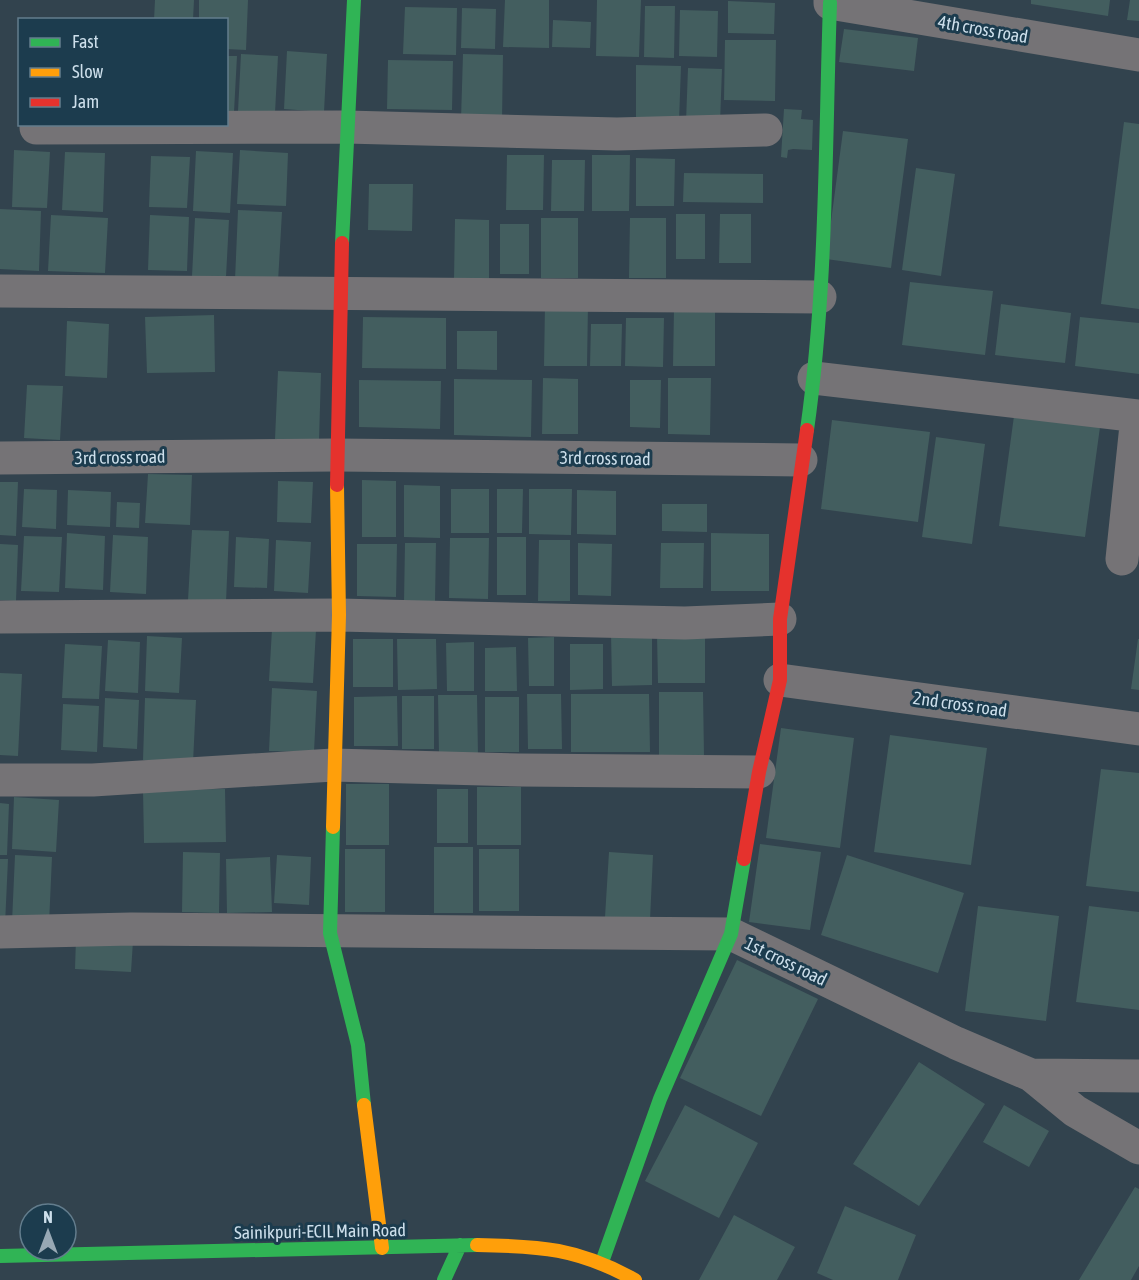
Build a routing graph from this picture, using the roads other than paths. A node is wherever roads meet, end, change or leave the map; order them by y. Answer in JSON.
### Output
{"nodes":[{"id":1,"x":354,"y":0,"type":"edge"},
{"id":2,"x":830,"y":2,"type":"edge"},
{"id":3,"x":1139,"y":55,"type":"edge"},
{"id":4,"x":346,"y":127,"type":"junction"},
{"id":5,"x":36,"y":128,"type":"dead end"},
{"id":6,"x":766,"y":130,"type":"dead end"},
{"id":7,"x":0,"y":291,"type":"edge"},
{"id":8,"x":342,"y":292,"type":"junction"},
{"id":9,"x":820,"y":297,"type":"junction"},
{"id":10,"x":814,"y":378,"type":"junction"},
{"id":11,"x":1138,"y":416,"type":"edge"},
{"id":12,"x":336,"y":455,"type":"junction"},
{"id":13,"x":0,"y":458,"type":"edge"},
{"id":14,"x":801,"y":460,"type":"junction"},
{"id":15,"x":1122,"y":559,"type":"dead end"},
{"id":16,"x":339,"y":615,"type":"junction"},
{"id":17,"x":0,"y":617,"type":"edge"},
{"id":18,"x":780,"y":619,"type":"junction"},
{"id":19,"x":780,"y":680,"type":"junction"},
{"id":20,"x":1139,"y":729,"type":"edge"},
{"id":21,"x":333,"y":765,"type":"junction"},
{"id":22,"x":759,"y":772,"type":"junction"},
{"id":23,"x":0,"y":780,"type":"edge"},
{"id":24,"x":0,"y":932,"type":"edge"},
{"id":25,"x":330,"y":933,"type":"junction"},
{"id":26,"x":731,"y":934,"type":"junction"},
{"id":27,"x":1031,"y":1075,"type":"junction"},
{"id":28,"x":1139,"y":1076,"type":"edge"},
{"id":29,"x":1139,"y":1148,"type":"edge"},
{"id":30,"x":460,"y":1245,"type":"junction"},
{"id":31,"x":382,"y":1248,"type":"junction"},
{"id":32,"x":0,"y":1256,"type":"edge"},
{"id":33,"x":602,"y":1262,"type":"junction"},
{"id":34,"x":444,"y":1280,"type":"edge"},
{"id":35,"x":635,"y":1280,"type":"edge"}],
"edges":[{"from":1,"to":4,"type":"street"},
{"from":2,"to":3,"type":"street","name":"4th cross road"},
{"from":2,"to":9,"type":"street"},
{"from":4,"to":5,"type":"street"},
{"from":4,"to":6,"type":"street"},
{"from":4,"to":8,"type":"street"},
{"from":7,"to":8,"type":"street"},
{"from":8,"to":9,"type":"street"},
{"from":8,"to":12,"type":"street"},
{"from":9,"to":10,"type":"street"},
{"from":10,"to":11,"type":"street"},
{"from":10,"to":14,"type":"street"},
{"from":11,"to":15,"type":"street"},
{"from":12,"to":13,"type":"street","name":"3rd cross road"},
{"from":12,"to":14,"type":"street","name":"3rd cross road"},
{"from":12,"to":16,"type":"street"},
{"from":14,"to":18,"type":"street"},
{"from":16,"to":17,"type":"street"},
{"from":16,"to":18,"type":"street"},
{"from":16,"to":21,"type":"street"},
{"from":18,"to":19,"type":"street"},
{"from":19,"to":20,"type":"street","name":"2nd cross road"},
{"from":19,"to":22,"type":"street"},
{"from":21,"to":22,"type":"street"},
{"from":21,"to":23,"type":"street"},
{"from":21,"to":25,"type":"street"},
{"from":22,"to":26,"type":"street"},
{"from":24,"to":25,"type":"street"},
{"from":25,"to":26,"type":"street"},
{"from":25,"to":31,"type":"street"},
{"from":26,"to":27,"type":"street","name":"1st cross road"},
{"from":26,"to":33,"type":"street","name":"1st cross road"},
{"from":27,"to":28,"type":"street","name":"1st cross road"},
{"from":27,"to":29,"type":"street"},
{"from":30,"to":31,"type":"street","name":"Sainikpuri-ECIL Main Road"},
{"from":30,"to":33,"type":"street","name":"Sainikpuri-ECIL Main Road"},
{"from":30,"to":34,"type":"street"},
{"from":31,"to":32,"type":"street","name":"Sainikpuri-ECIL Main Road"},
{"from":33,"to":35,"type":"street","name":"Sainikpuri-ECIL Main Road"}]}
